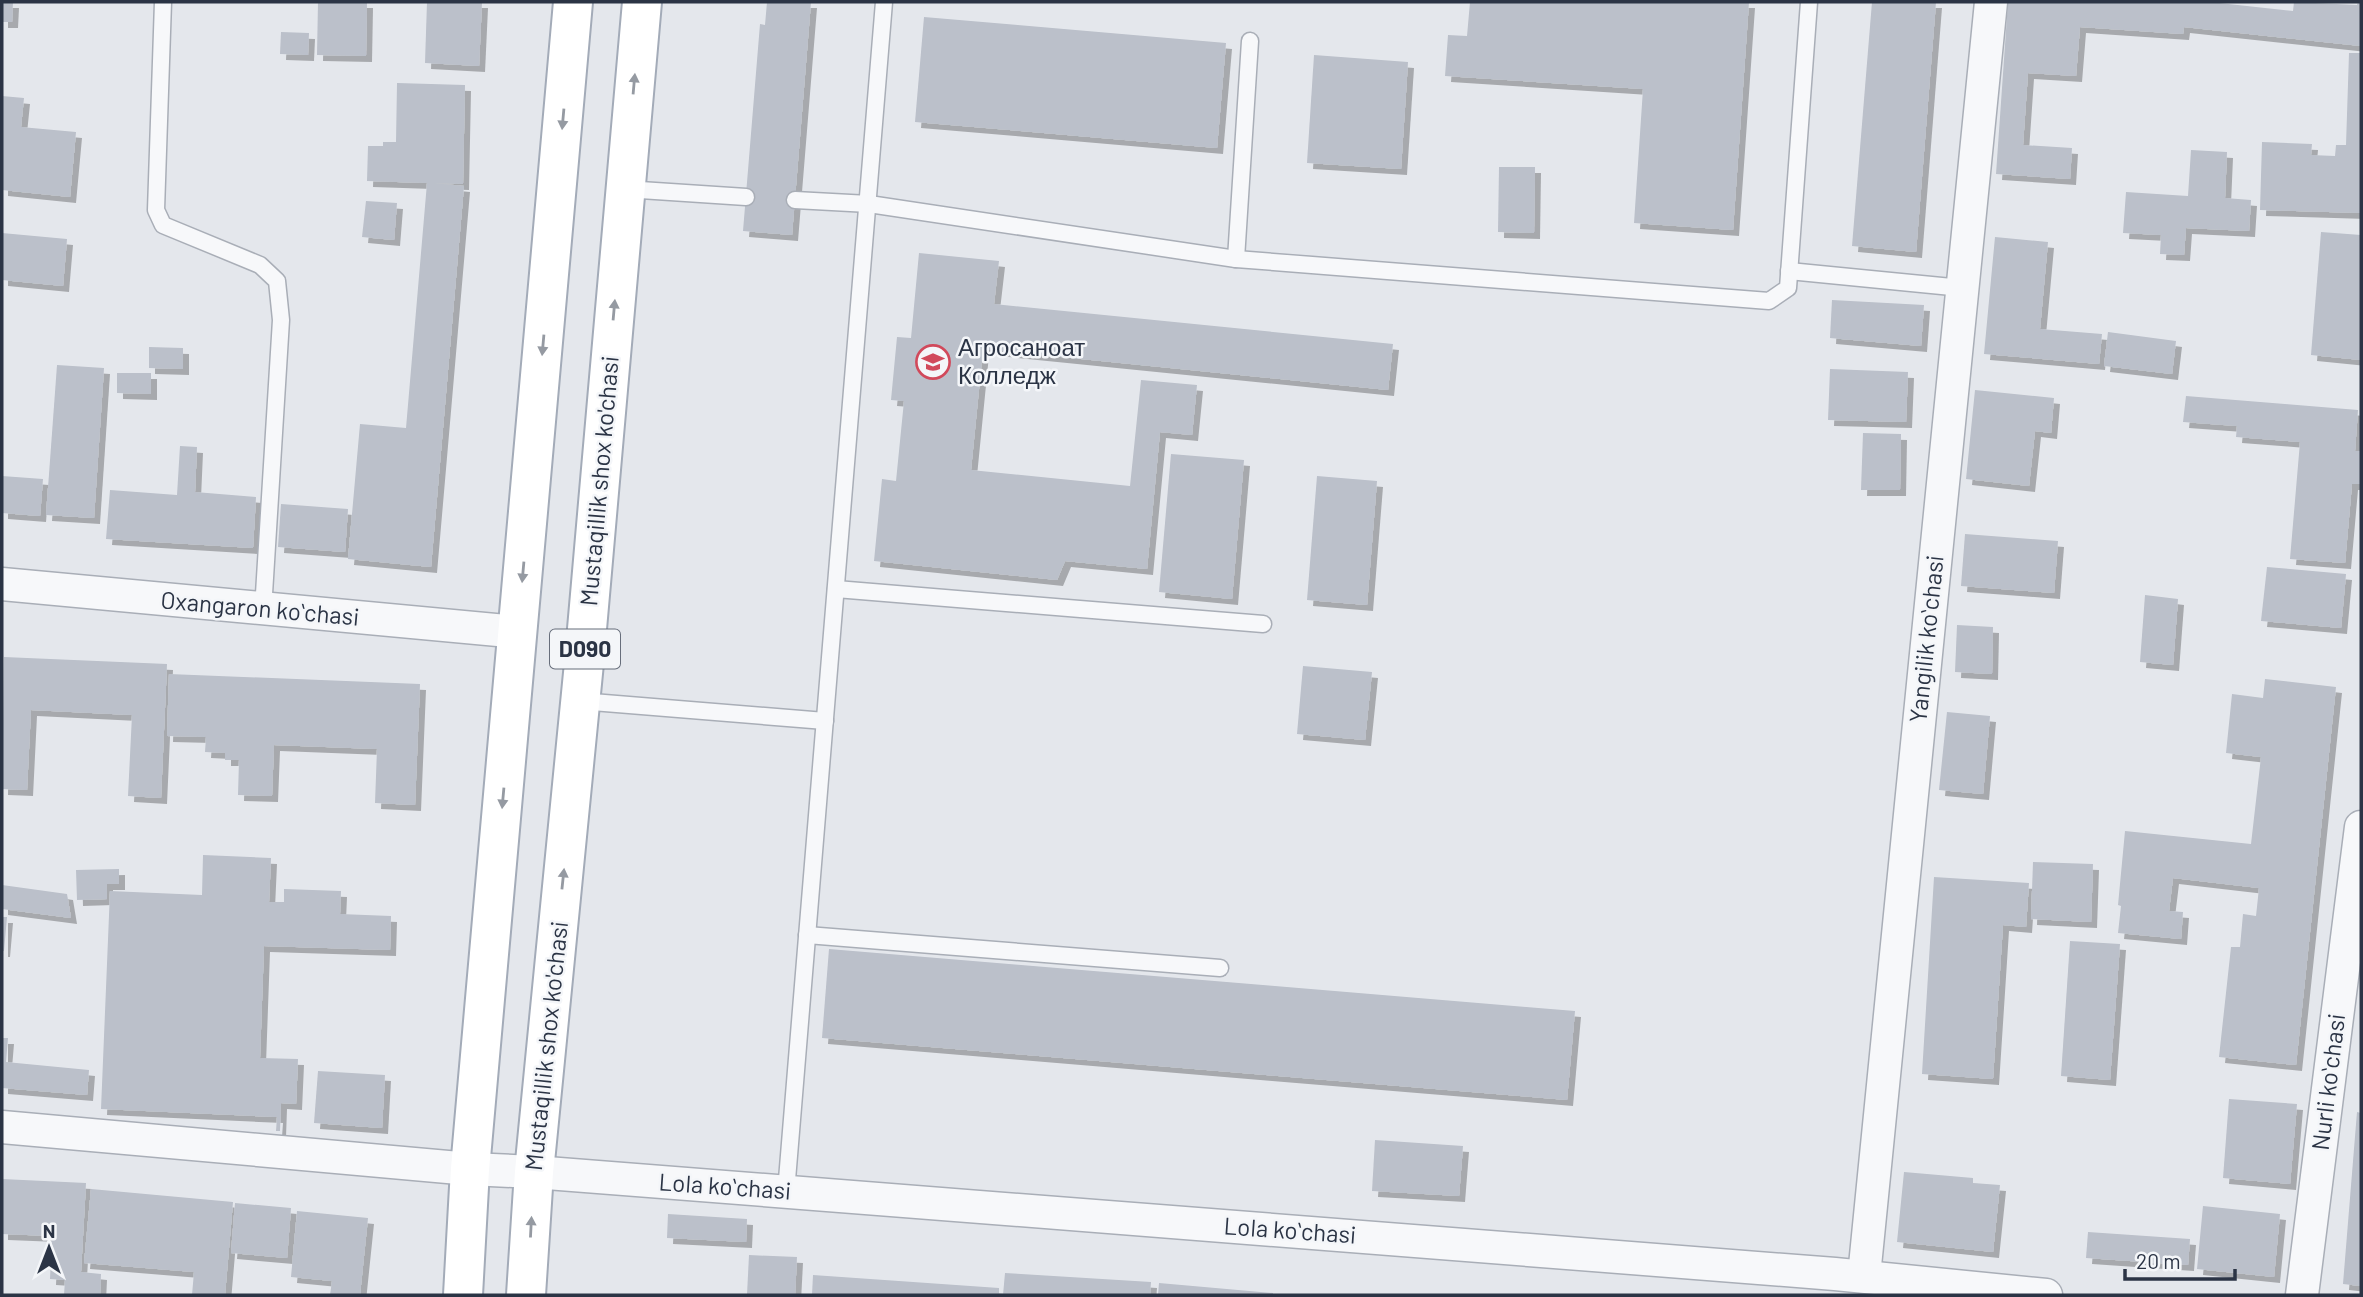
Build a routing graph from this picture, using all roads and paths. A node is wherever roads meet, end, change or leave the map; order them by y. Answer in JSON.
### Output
{"nodes":[{"id":1,"x":163,"y":2,"type":"edge"},
{"id":2,"x":573,"y":2,"type":"edge"},
{"id":3,"x":642,"y":2,"type":"edge"},
{"id":4,"x":884,"y":2,"type":"edge"},
{"id":5,"x":1808,"y":2,"type":"edge"},
{"id":6,"x":1991,"y":2,"type":"edge"},
{"id":7,"x":1250,"y":41,"type":"dead end"},
{"id":8,"x":625,"y":189,"type":"junction"},
{"id":9,"x":746,"y":197,"type":"dead end"},
{"id":10,"x":795,"y":200,"type":"dead end"},
{"id":11,"x":869,"y":204,"type":"junction"},
{"id":12,"x":1237,"y":259,"type":"junction"},
{"id":13,"x":1789,"y":271,"type":"junction"},
{"id":14,"x":1962,"y":288,"type":"junction"},
{"id":15,"x":2,"y":584,"type":"edge"},
{"id":16,"x":836,"y":589,"type":"junction"},
{"id":17,"x":263,"y":610,"type":"junction"},
{"id":18,"x":1263,"y":624,"type":"dead end"},
{"id":19,"x":518,"y":632,"type":"junction"},
{"id":20,"x":580,"y":701,"type":"junction"},
{"id":21,"x":825,"y":721,"type":"junction"},
{"id":22,"x":2361,"y":827,"type":"edge"},
{"id":23,"x":807,"y":935,"type":"junction"},
{"id":24,"x":1220,"y":968,"type":"dead end"},
{"id":25,"x":2,"y":1127,"type":"edge"},
{"id":26,"x":470,"y":1169,"type":"junction"},
{"id":27,"x":534,"y":1172,"type":"junction"},
{"id":28,"x":786,"y":1192,"type":"junction"},
{"id":29,"x":1844,"y":1282,"type":"edge"},
{"id":30,"x":463,"y":1295,"type":"edge"},
{"id":31,"x":526,"y":1295,"type":"edge"},
{"id":32,"x":2046,"y":1295,"type":"edge"},
{"id":33,"x":2302,"y":1295,"type":"edge"}],
"edges":[{"from":1,"to":17,"type":"lane"},
{"from":2,"to":19,"type":"main road","number":"D090","one_way":true},
{"from":8,"to":3,"type":"main road","name":"Mustaqillik shox ko'chasi","number":"D090","one_way":true},
{"from":4,"to":11,"type":"lane"},
{"from":5,"to":13,"type":"lane"},
{"from":6,"to":14,"type":"street","name":"Yangilik koʻchasi"},
{"from":7,"to":12,"type":"lane"},
{"from":8,"to":9,"type":"lane"},
{"from":20,"to":8,"type":"main road","name":"Mustaqillik shox ko'chasi","number":"D090","one_way":true},
{"from":10,"to":11,"type":"lane"},
{"from":11,"to":12,"type":"lane"},
{"from":11,"to":16,"type":"lane"},
{"from":12,"to":13,"type":"lane"},
{"from":13,"to":14,"type":"lane"},
{"from":14,"to":29,"type":"street","name":"Yangilik koʻchasi"},
{"from":15,"to":17,"type":"street","name":"Oxangaron koʻchasi"},
{"from":16,"to":18,"type":"lane"},
{"from":16,"to":21,"type":"lane"},
{"from":17,"to":19,"type":"street","name":"Oxangaron koʻchasi"},
{"from":19,"to":26,"type":"main road","number":"D090","one_way":true},
{"from":20,"to":21,"type":"lane"},
{"from":27,"to":20,"type":"main road","name":"Mustaqillik shox ko'chasi","number":"D090","one_way":true},
{"from":21,"to":23,"type":"lane"},
{"from":22,"to":33,"type":"street","name":"Nurli koʻchasi"},
{"from":23,"to":24,"type":"lane"},
{"from":23,"to":28,"type":"lane"},
{"from":25,"to":26,"type":"street","name":"Lola koʻchasi"},
{"from":26,"to":27,"type":"street","name":"Lola koʻchasi"},
{"from":26,"to":30,"type":"main road","number":"D090"},
{"from":27,"to":28,"type":"street","name":"Lola koʻchasi"},
{"from":31,"to":27,"type":"main road","name":"Mustaqillik shox ko'chasi","number":"D090","one_way":true},
{"from":28,"to":29,"type":"street","name":"Lola koʻchasi"},
{"from":29,"to":32,"type":"street","name":"Lola koʻchasi"}]}
